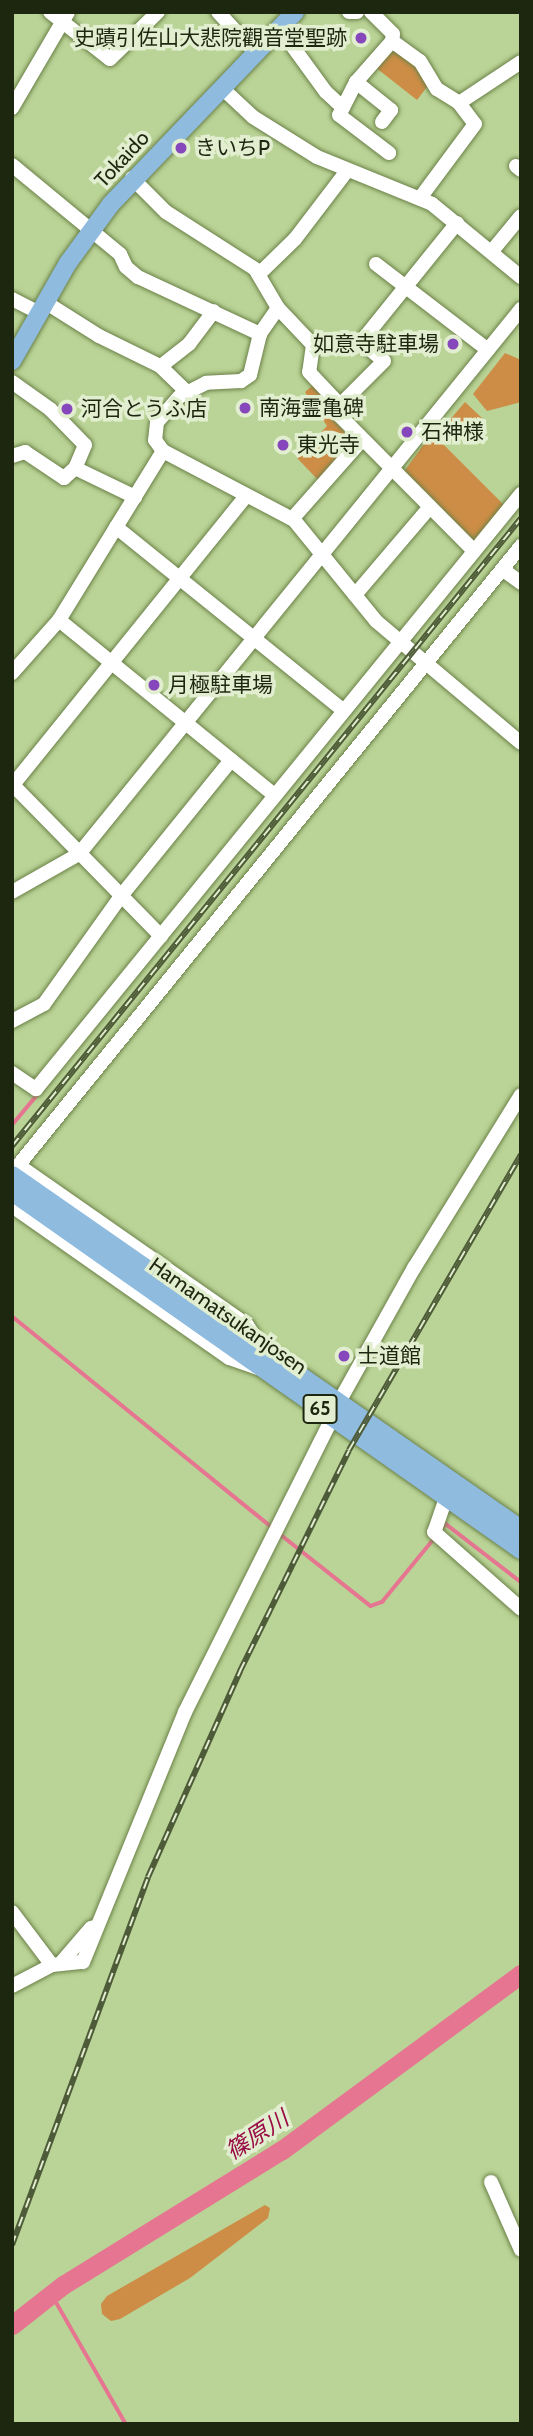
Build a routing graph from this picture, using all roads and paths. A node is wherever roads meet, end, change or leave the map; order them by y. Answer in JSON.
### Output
{"nodes":[{"id":1,"x":158,"y":12,"type":"edge"},
{"id":2,"x":218,"y":12,"type":"edge"},
{"id":3,"x":295,"y":12,"type":"edge"},
{"id":4,"x":349,"y":12,"type":"edge"},
{"id":5,"x":357,"y":12,"type":"edge"},
{"id":6,"x":371,"y":12,"type":"edge"},
{"id":7,"x":60,"y":15,"type":"edge"},
{"id":8,"x":280,"y":29,"type":"junction"},
{"id":9,"x":392,"y":41,"type":"junction"},
{"id":10,"x":256,"y":53,"type":"junction"},
{"id":11,"x":521,"y":62,"type":"edge"},
{"id":12,"x":356,"y":82,"type":"junction"},
{"id":13,"x":222,"y":88,"type":"junction"},
{"id":14,"x":459,"y":103,"type":"junction"},
{"id":15,"x":343,"y":107,"type":"junction"},
{"id":16,"x":12,"y":108,"type":"edge"},
{"id":17,"x":382,"y":122,"type":"dead end"},
{"id":18,"x":389,"y":153,"type":"dead end"},
{"id":19,"x":12,"y":164,"type":"edge"},
{"id":20,"x":346,"y":172,"type":"junction"},
{"id":21,"x":132,"y":178,"type":"junction"},
{"id":22,"x":420,"y":198,"type":"junction"},
{"id":23,"x":521,"y":216,"type":"edge"},
{"id":24,"x":457,"y":223,"type":"junction"},
{"id":25,"x":91,"y":230,"type":"junction"},
{"id":26,"x":492,"y":251,"type":"junction"},
{"id":27,"x":376,"y":264,"type":"dead end"},
{"id":28,"x":259,"y":274,"type":"junction"},
{"id":29,"x":521,"y":277,"type":"edge"},
{"id":30,"x":407,"y":288,"type":"junction"},
{"id":31,"x":12,"y":299,"type":"edge"},
{"id":32,"x":42,"y":308,"type":"junction"},
{"id":33,"x":278,"y":308,"type":"junction"},
{"id":34,"x":521,"y":309,"type":"edge"},
{"id":35,"x":214,"y":311,"type":"junction"},
{"id":36,"x":260,"y":334,"type":"junction"},
{"id":37,"x":488,"y":349,"type":"junction"},
{"id":38,"x":12,"y":361,"type":"edge"},
{"id":39,"x":161,"y":366,"type":"junction"},
{"id":40,"x":12,"y":382,"type":"edge"},
{"id":41,"x":187,"y":393,"type":"junction"},
{"id":42,"x":340,"y":405,"type":"junction"},
{"id":43,"x":362,"y":440,"type":"junction"},
{"id":44,"x":163,"y":451,"type":"junction"},
{"id":45,"x":12,"y":456,"type":"edge"},
{"id":46,"x":75,"y":468,"type":"junction"},
{"id":47,"x":391,"y":470,"type":"junction"},
{"id":48,"x":521,"y":494,"type":"edge"},
{"id":49,"x":135,"y":496,"type":"junction"},
{"id":50,"x":244,"y":497,"type":"junction"},
{"id":51,"x":429,"y":508,"type":"junction"},
{"id":52,"x":292,"y":519,"type":"junction"},
{"id":53,"x":116,"y":527,"type":"junction"},
{"id":54,"x":521,"y":546,"type":"edge"},
{"id":55,"x":474,"y":551,"type":"junction"},
{"id":56,"x":322,"y":554,"type":"junction"},
{"id":57,"x":502,"y":569,"type":"junction"},
{"id":58,"x":180,"y":578,"type":"junction"},
{"id":59,"x":521,"y":583,"type":"edge"},
{"id":60,"x":355,"y":594,"type":"junction"},
{"id":61,"x":59,"y":620,"type":"junction"},
{"id":62,"x":254,"y":638,"type":"junction"},
{"id":63,"x":401,"y":642,"type":"junction"},
{"id":64,"x":111,"y":662,"type":"junction"},
{"id":65,"x":426,"y":663,"type":"junction"},
{"id":66,"x":12,"y":673,"type":"edge"},
{"id":67,"x":343,"y":710,"type":"junction"},
{"id":68,"x":185,"y":723,"type":"junction"},
{"id":69,"x":521,"y":743,"type":"edge"},
{"id":70,"x":231,"y":760,"type":"junction"},
{"id":71,"x":13,"y":785,"type":"edge"},
{"id":72,"x":274,"y":795,"type":"junction"},
{"id":73,"x":79,"y":854,"type":"junction"},
{"id":74,"x":12,"y":892,"type":"edge"},
{"id":75,"x":121,"y":896,"type":"junction"},
{"id":76,"x":160,"y":936,"type":"junction"},
{"id":77,"x":12,"y":1021,"type":"edge"},
{"id":78,"x":12,"y":1073,"type":"edge"},
{"id":79,"x":521,"y":1095,"type":"edge"},
{"id":80,"x":14,"y":1171,"type":"edge"},
{"id":81,"x":12,"y":1192,"type":"edge"},
{"id":82,"x":12,"y":1206,"type":"edge"},
{"id":83,"x":124,"y":1261,"type":"junction"},
{"id":84,"x":263,"y":1350,"type":"junction"},
{"id":85,"x":266,"y":1370,"type":"junction"},
{"id":86,"x":335,"y":1410,"type":"junction"},
{"id":87,"x":441,"y":1487,"type":"junction"},
{"id":88,"x":521,"y":1529,"type":"edge"},
{"id":89,"x":521,"y":1550,"type":"edge"},
{"id":90,"x":521,"y":1609,"type":"edge"},
{"id":91,"x":12,"y":1912,"type":"edge"},
{"id":92,"x":56,"y":1964,"type":"junction"},
{"id":93,"x":12,"y":1986,"type":"edge"},
{"id":94,"x":491,"y":2182,"type":"dead end"},
{"id":95,"x":521,"y":2250,"type":"edge"}],
"edges":[{"from":1,"to":7,"type":"street"},
{"from":2,"to":10,"type":"street"},
{"from":3,"to":8,"type":"main road","name":"Tokaido"},
{"from":4,"to":5,"type":"street"},
{"from":6,"to":9,"type":"street"},
{"from":7,"to":16,"type":"street"},
{"from":8,"to":10,"type":"main road","name":"Tokaido"},
{"from":8,"to":15,"type":"street"},
{"from":9,"to":12,"type":"street"},
{"from":9,"to":14,"type":"street"},
{"from":10,"to":13,"type":"main road","name":"Tokaido"},
{"from":11,"to":14,"type":"street"},
{"from":12,"to":15,"type":"street"},
{"from":12,"to":17,"type":"street"},
{"from":13,"to":20,"type":"street"},
{"from":13,"to":21,"type":"main road","name":"Tokaido"},
{"from":14,"to":22,"type":"street"},
{"from":15,"to":18,"type":"street"},
{"from":19,"to":25,"type":"street"},
{"from":20,"to":22,"type":"street"},
{"from":20,"to":28,"type":"street"},
{"from":21,"to":25,"type":"main road","name":"Tokaido"},
{"from":21,"to":28,"type":"street"},
{"from":22,"to":24,"type":"street"},
{"from":23,"to":26,"type":"street"},
{"from":24,"to":26,"type":"street"},
{"from":24,"to":30,"type":"street"},
{"from":25,"to":32,"type":"main road","name":"Tokaido"},
{"from":25,"to":35,"type":"street"},
{"from":26,"to":29,"type":"street"},
{"from":27,"to":30,"type":"street"},
{"from":28,"to":33,"type":"street"},
{"from":30,"to":37,"type":"street"},
{"from":30,"to":42,"type":"street"},
{"from":31,"to":32,"type":"street"},
{"from":32,"to":38,"type":"main road","name":"Tokaido"},
{"from":32,"to":39,"type":"street"},
{"from":33,"to":36,"type":"street"},
{"from":33,"to":42,"type":"street"},
{"from":34,"to":37,"type":"street"},
{"from":35,"to":36,"type":"street"},
{"from":35,"to":39,"type":"street"},
{"from":36,"to":41,"type":"street"},
{"from":37,"to":47,"type":"street"},
{"from":39,"to":41,"type":"street"},
{"from":40,"to":46,"type":"street"},
{"from":41,"to":44,"type":"street"},
{"from":42,"to":43,"type":"street"},
{"from":43,"to":47,"type":"street"},
{"from":43,"to":52,"type":"street"},
{"from":44,"to":49,"type":"street"},
{"from":44,"to":50,"type":"street"},
{"from":45,"to":46,"type":"street"},
{"from":46,"to":49,"type":"street"},
{"from":47,"to":51,"type":"street"},
{"from":47,"to":56,"type":"street"},
{"from":48,"to":55,"type":"street"},
{"from":49,"to":53,"type":"street"},
{"from":50,"to":52,"type":"street"},
{"from":50,"to":58,"type":"street"},
{"from":51,"to":55,"type":"street"},
{"from":51,"to":60,"type":"street"},
{"from":52,"to":56,"type":"street"},
{"from":53,"to":58,"type":"street"},
{"from":53,"to":61,"type":"street"},
{"from":54,"to":57,"type":"street"},
{"from":55,"to":63,"type":"street"},
{"from":56,"to":60,"type":"street"},
{"from":56,"to":62,"type":"street"},
{"from":57,"to":59,"type":"street"},
{"from":57,"to":65,"type":"street"},
{"from":58,"to":62,"type":"street"},
{"from":58,"to":64,"type":"street"},
{"from":60,"to":63,"type":"street"},
{"from":61,"to":64,"type":"street"},
{"from":61,"to":66,"type":"street"},
{"from":62,"to":67,"type":"street"},
{"from":62,"to":68,"type":"street"},
{"from":63,"to":65,"type":"street"},
{"from":63,"to":67,"type":"street"},
{"from":64,"to":68,"type":"street"},
{"from":64,"to":71,"type":"street"},
{"from":65,"to":69,"type":"street"},
{"from":65,"to":80,"type":"street"},
{"from":67,"to":72,"type":"street"},
{"from":68,"to":70,"type":"street"},
{"from":68,"to":73,"type":"street"},
{"from":70,"to":72,"type":"street"},
{"from":70,"to":75,"type":"street"},
{"from":71,"to":73,"type":"street"},
{"from":72,"to":76,"type":"street"},
{"from":73,"to":74,"type":"street"},
{"from":73,"to":75,"type":"street"},
{"from":75,"to":76,"type":"street"},
{"from":75,"to":77,"type":"street"},
{"from":76,"to":78,"type":"street"},
{"from":79,"to":86,"type":"street"},
{"from":80,"to":83,"type":"main road","name":"Hamamatsukanjosen","number":"65"},
{"from":80,"to":84,"type":"street"},
{"from":81,"to":83,"type":"main road","name":"Hamamatsukanjosen","number":"65"},
{"from":82,"to":85,"type":"street"},
{"from":83,"to":84,"type":"main road","name":"Hamamatsukanjosen","number":"65"},
{"from":83,"to":85,"type":"main road","name":"Hamamatsukanjosen","number":"65"},
{"from":84,"to":86,"type":"main road","name":"Hamamatsukanjosen","number":"65"},
{"from":85,"to":86,"type":"main road","name":"Hamamatsukanjosen","number":"65"},
{"from":86,"to":87,"type":"main road","name":"Hamamatsukanjosen","number":"65"},
{"from":86,"to":92,"type":"street"},
{"from":87,"to":88,"type":"main road","name":"Hamamatsukanjosen","number":"65"},
{"from":87,"to":89,"type":"main road","name":"Hamamatsukanjosen","number":"65"},
{"from":87,"to":90,"type":"street"},
{"from":91,"to":92,"type":"street"},
{"from":92,"to":93,"type":"street"},
{"from":94,"to":95,"type":"street"}]}
